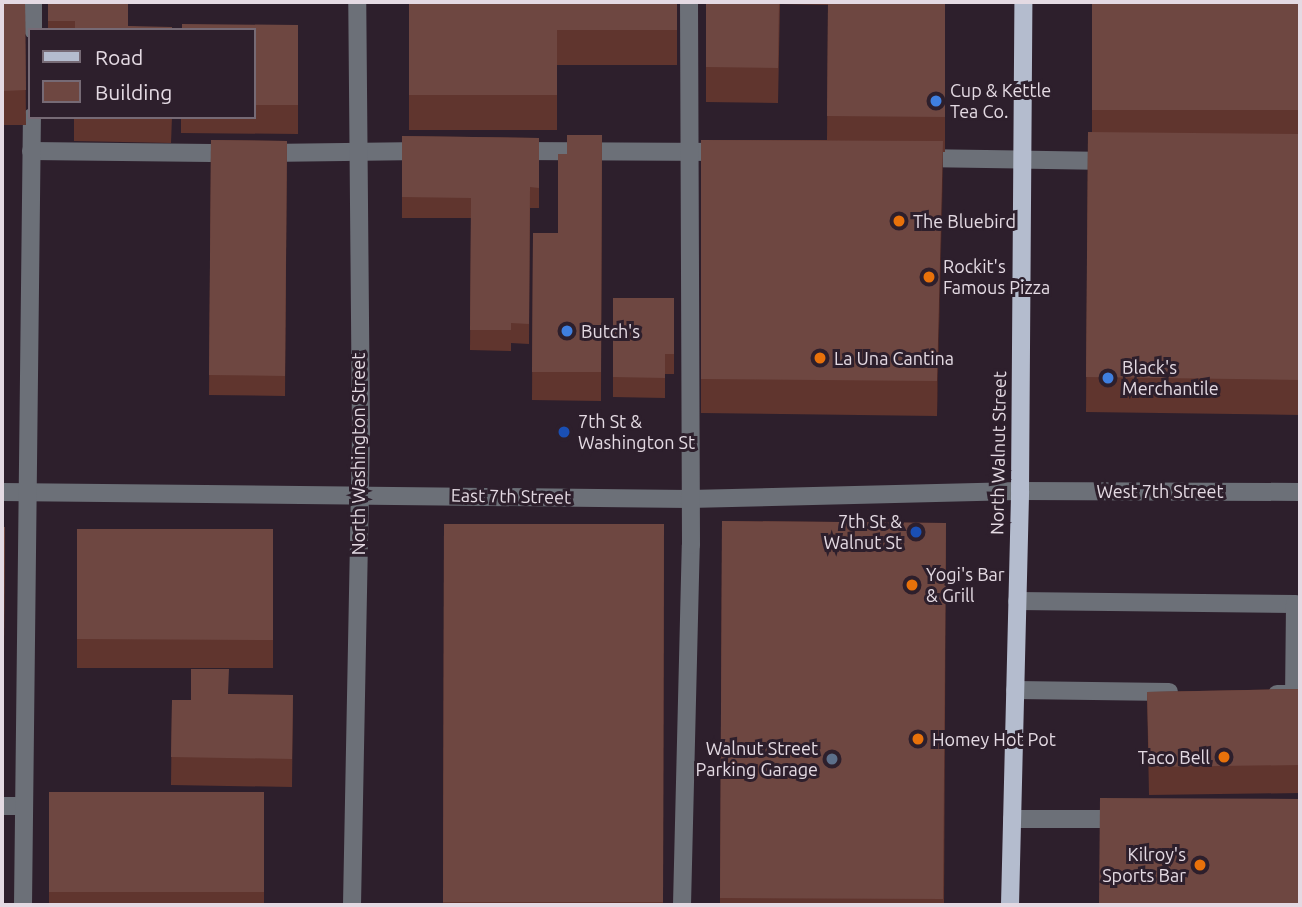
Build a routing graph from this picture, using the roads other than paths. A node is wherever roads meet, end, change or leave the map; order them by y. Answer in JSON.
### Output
{"nodes":[{"id":1,"x":33,"y":2,"type":"edge"},
{"id":2,"x":357,"y":2,"type":"edge"},
{"id":3,"x":689,"y":2,"type":"edge"},
{"id":4,"x":1023,"y":2,"type":"edge"},
{"id":5,"x":33,"y":28,"type":"edge"},
{"id":6,"x":32,"y":119,"type":"edge"},
{"id":7,"x":31,"y":151,"type":"junction"},
{"id":8,"x":358,"y":151,"type":"junction"},
{"id":9,"x":440,"y":151,"type":"edge"},
{"id":10,"x":496,"y":151,"type":"edge"},
{"id":11,"x":690,"y":151,"type":"junction"},
{"id":12,"x":746,"y":153,"type":"edge"},
{"id":13,"x":898,"y":157,"type":"edge"},
{"id":14,"x":1120,"y":160,"type":"edge"},
{"id":15,"x":1022,"y":161,"type":"junction"},
{"id":16,"x":1020,"y":491,"type":"junction"},
{"id":17,"x":2,"y":492,"type":"edge"},
{"id":18,"x":27,"y":492,"type":"junction"},
{"id":19,"x":1300,"y":492,"type":"edge"},
{"id":20,"x":359,"y":496,"type":"junction"},
{"id":21,"x":689,"y":499,"type":"junction"},
{"id":22,"x":1017,"y":601,"type":"junction"},
{"id":23,"x":1015,"y":690,"type":"junction"},
{"id":24,"x":1187,"y":693,"type":"edge"},
{"id":25,"x":1254,"y":694,"type":"edge"},
{"id":26,"x":2,"y":806,"type":"edge"},
{"id":27,"x":23,"y":806,"type":"junction"},
{"id":28,"x":1012,"y":819,"type":"junction"},
{"id":29,"x":1134,"y":819,"type":"edge"},
{"id":30,"x":23,"y":905,"type":"edge"},
{"id":31,"x":352,"y":905,"type":"edge"},
{"id":32,"x":682,"y":905,"type":"edge"},
{"id":33,"x":1010,"y":905,"type":"edge"}],
"edges":[{"from":1,"to":5,"type":"street"},
{"from":2,"to":8,"type":"street","name":"North Washington Street"},
{"from":3,"to":11,"type":"street"},
{"from":4,"to":15,"type":"main road","name":"North Walnut Street"},
{"from":6,"to":7,"type":"street"},
{"from":7,"to":8,"type":"street"},
{"from":7,"to":18,"type":"street"},
{"from":8,"to":9,"type":"street"},
{"from":8,"to":20,"type":"street","name":"North Washington Street"},
{"from":10,"to":11,"type":"street"},
{"from":11,"to":12,"type":"street"},
{"from":11,"to":21,"type":"street"},
{"from":13,"to":15,"type":"street"},
{"from":14,"to":15,"type":"street"},
{"from":15,"to":16,"type":"main road","name":"North Walnut Street"},
{"from":16,"to":19,"type":"street","name":"West 7th Street"},
{"from":16,"to":21,"type":"street","name":"East 7th Street"},
{"from":16,"to":22,"type":"main road","name":"North Walnut Street"},
{"from":17,"to":18,"type":"street","name":"East 7th Street"},
{"from":18,"to":20,"type":"street","name":"East 7th Street"},
{"from":18,"to":27,"type":"street"},
{"from":20,"to":21,"type":"street","name":"East 7th Street"},
{"from":20,"to":31,"type":"street","name":"North Washington Street"},
{"from":21,"to":32,"type":"street"},
{"from":22,"to":23,"type":"main road","name":"North Walnut Street"},
{"from":22,"to":25,"type":"street"},
{"from":23,"to":24,"type":"street"},
{"from":23,"to":28,"type":"main road","name":"North Walnut Street"},
{"from":26,"to":27,"type":"street"},
{"from":27,"to":30,"type":"street"},
{"from":28,"to":29,"type":"street"},
{"from":28,"to":33,"type":"main road","name":"North Walnut Street"}]}
